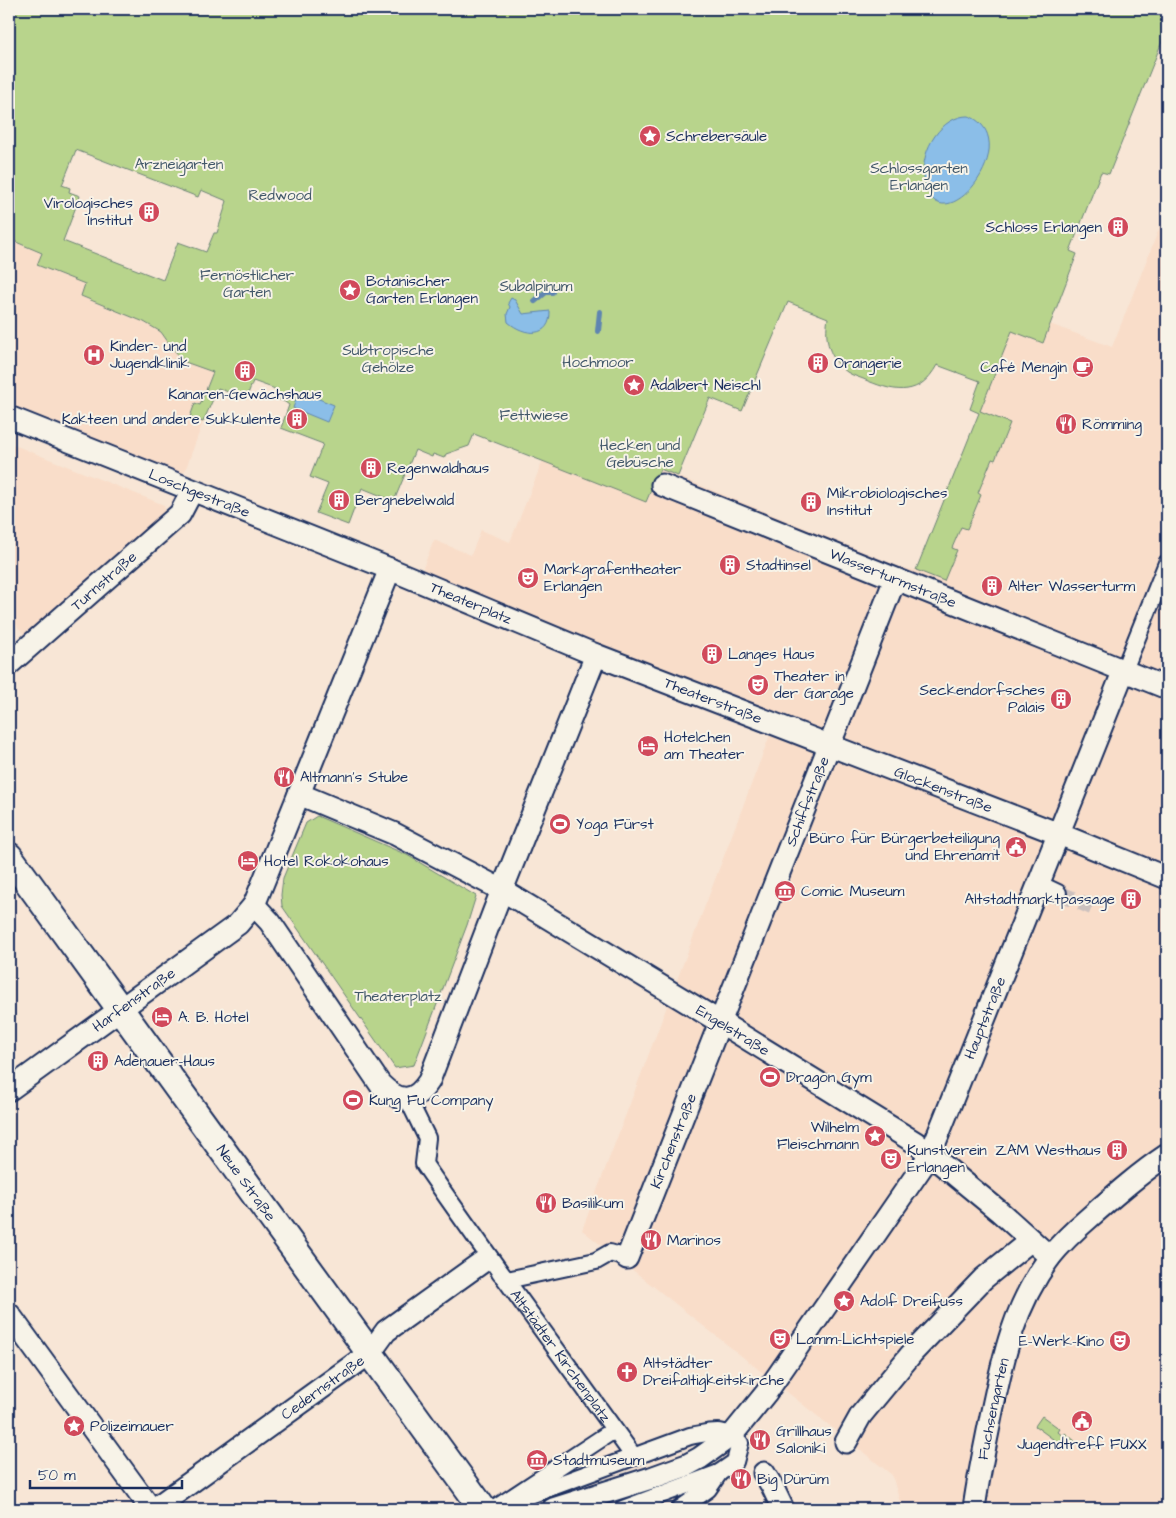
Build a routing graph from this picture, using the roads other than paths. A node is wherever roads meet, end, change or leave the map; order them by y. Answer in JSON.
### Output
{"nodes":[{"id":1,"x":9,"y":417,"type":"edge"},
{"id":2,"x":662,"y":485,"type":"dead end"},
{"id":3,"x":192,"y":491,"type":"junction"},
{"id":4,"x":1167,"y":563,"type":"edge"},
{"id":5,"x":390,"y":569,"type":"junction"},
{"id":6,"x":895,"y":579,"type":"junction"},
{"id":7,"x":596,"y":655,"type":"junction"},
{"id":8,"x":9,"y":664,"type":"edge"},
{"id":9,"x":1124,"y":670,"type":"junction"},
{"id":10,"x":1167,"y":688,"type":"edge"},
{"id":11,"x":830,"y":744,"type":"junction"},
{"id":12,"x":299,"y":794,"type":"junction"},
{"id":13,"x":1059,"y":834,"type":"junction"},
{"id":14,"x":9,"y":856,"type":"edge"},
{"id":15,"x":1167,"y":878,"type":"edge"},
{"id":16,"x":1039,"y":884,"type":"junction"},
{"id":17,"x":502,"y":890,"type":"junction"},
{"id":18,"x":1058,"y":893,"type":"tunnel mouth"},
{"id":19,"x":254,"y":905,"type":"junction"},
{"id":20,"x":120,"y":1010,"type":"junction"},
{"id":21,"x":720,"y":1022,"type":"junction"},
{"id":22,"x":9,"y":1090,"type":"edge"},
{"id":23,"x":408,"y":1098,"type":"junction"},
{"id":24,"x":930,"y":1155,"type":"junction"},
{"id":25,"x":1167,"y":1155,"type":"edge"},
{"id":26,"x":1031,"y":1240,"type":"junction"},
{"id":27,"x":627,"y":1258,"type":"joint"},
{"id":28,"x":1050,"y":1258,"type":"junction"},
{"id":29,"x":485,"y":1260,"type":"joint"},
{"id":30,"x":507,"y":1280,"type":"junction"},
{"id":31,"x":9,"y":1314,"type":"edge"},
{"id":32,"x":370,"y":1353,"type":"junction"},
{"id":33,"x":614,"y":1430,"type":"junction"},
{"id":34,"x":732,"y":1435,"type":"junction"},
{"id":35,"x":846,"y":1442,"type":"dead end"},
{"id":36,"x":634,"y":1457,"type":"junction"},
{"id":37,"x":719,"y":1473,"type":"junction"},
{"id":38,"x":764,"y":1473,"type":"dead end"},
{"id":39,"x":502,"y":1505,"type":"edge"},
{"id":40,"x":152,"y":1509,"type":"edge"},
{"id":41,"x":553,"y":1509,"type":"edge"},
{"id":42,"x":623,"y":1509,"type":"edge"},
{"id":43,"x":680,"y":1509,"type":"edge"},
{"id":44,"x":782,"y":1509,"type":"edge"},
{"id":45,"x":974,"y":1509,"type":"edge"}],
"edges":[{"from":1,"to":3,"type":"street","name":"Loschgestraße"},
{"from":2,"to":6,"type":"street","name":"Wasserturmstraße"},
{"from":3,"to":5,"type":"street","name":"Loschgestraße"},
{"from":3,"to":8,"type":"street","name":"Turnstraße"},
{"from":4,"to":9,"type":"street","name":"Hauptstraße"},
{"from":5,"to":7,"type":"street","name":"Theaterplatz"},
{"from":5,"to":12,"type":"street"},
{"from":6,"to":9,"type":"street","name":"Wasserturmstraße"},
{"from":6,"to":11,"type":"street","name":"Schiffstraße"},
{"from":7,"to":11,"type":"street","name":"Theaterstraße"},
{"from":7,"to":17,"type":"street"},
{"from":9,"to":10,"type":"street","name":"Wasserturmstraße"},
{"from":9,"to":13,"type":"street","name":"Hauptstraße"},
{"from":11,"to":13,"type":"street","name":"Glockenstraße"},
{"from":11,"to":21,"type":"street","name":"Schiffstraße"},
{"from":12,"to":17,"type":"street"},
{"from":12,"to":19,"type":"street"},
{"from":13,"to":15,"type":"street","name":"Glockenstraße"},
{"from":13,"to":16,"type":"street","name":"Hauptstraße"},
{"from":14,"to":20,"type":"street","name":"Neue Straße"},
{"from":16,"to":18,"type":"street"},
{"from":16,"to":24,"type":"street","name":"Hauptstraße"},
{"from":17,"to":21,"type":"street","name":"Engelstraße"},
{"from":17,"to":23,"type":"street"},
{"from":19,"to":20,"type":"street","name":"Harfenstraße"},
{"from":19,"to":23,"type":"street"},
{"from":20,"to":22,"type":"street","name":"Harfenstraße"},
{"from":20,"to":32,"type":"street","name":"Neue Straße"},
{"from":21,"to":24,"type":"street","name":"Engelstraße"},
{"from":21,"to":27,"type":"street","name":"Kirchenstraße"},
{"from":23,"to":30,"type":"street","name":"Altstädter Kirchenplatz"},
{"from":24,"to":26,"type":"street","name":"Engelstraße"},
{"from":24,"to":34,"type":"street","name":"Hauptstraße"},
{"from":25,"to":28,"type":"street","name":"Fuchsengarten"},
{"from":26,"to":28,"type":"street","name":"Engelstraße"},
{"from":26,"to":35,"type":"street"},
{"from":27,"to":30,"type":"street","name":"Altstädter Kirchenplatz"},
{"from":28,"to":45,"type":"street","name":"Fuchsengarten"},
{"from":29,"to":30,"type":"street","name":"Altstädter Kirchenplatz"},
{"from":29,"to":32,"type":"street","name":"Cedernstraße"},
{"from":30,"to":33,"type":"street","name":"Altstädter Kirchenplatz"},
{"from":31,"to":40,"type":"street"},
{"from":32,"to":39,"type":"street","name":"Neue Straße"},
{"from":32,"to":40,"type":"street","name":"Cedernstraße"},
{"from":33,"to":36,"type":"street","name":"Altstädter Kirchenplatz"},
{"from":33,"to":39,"type":"street"},
{"from":34,"to":36,"type":"street"},
{"from":34,"to":37,"type":"street"},
{"from":34,"to":41,"type":"street","name":"Hauptstraße"},
{"from":36,"to":39,"type":"street"},
{"from":37,"to":42,"type":"street"},
{"from":37,"to":43,"type":"street"},
{"from":38,"to":44,"type":"street"}]}
